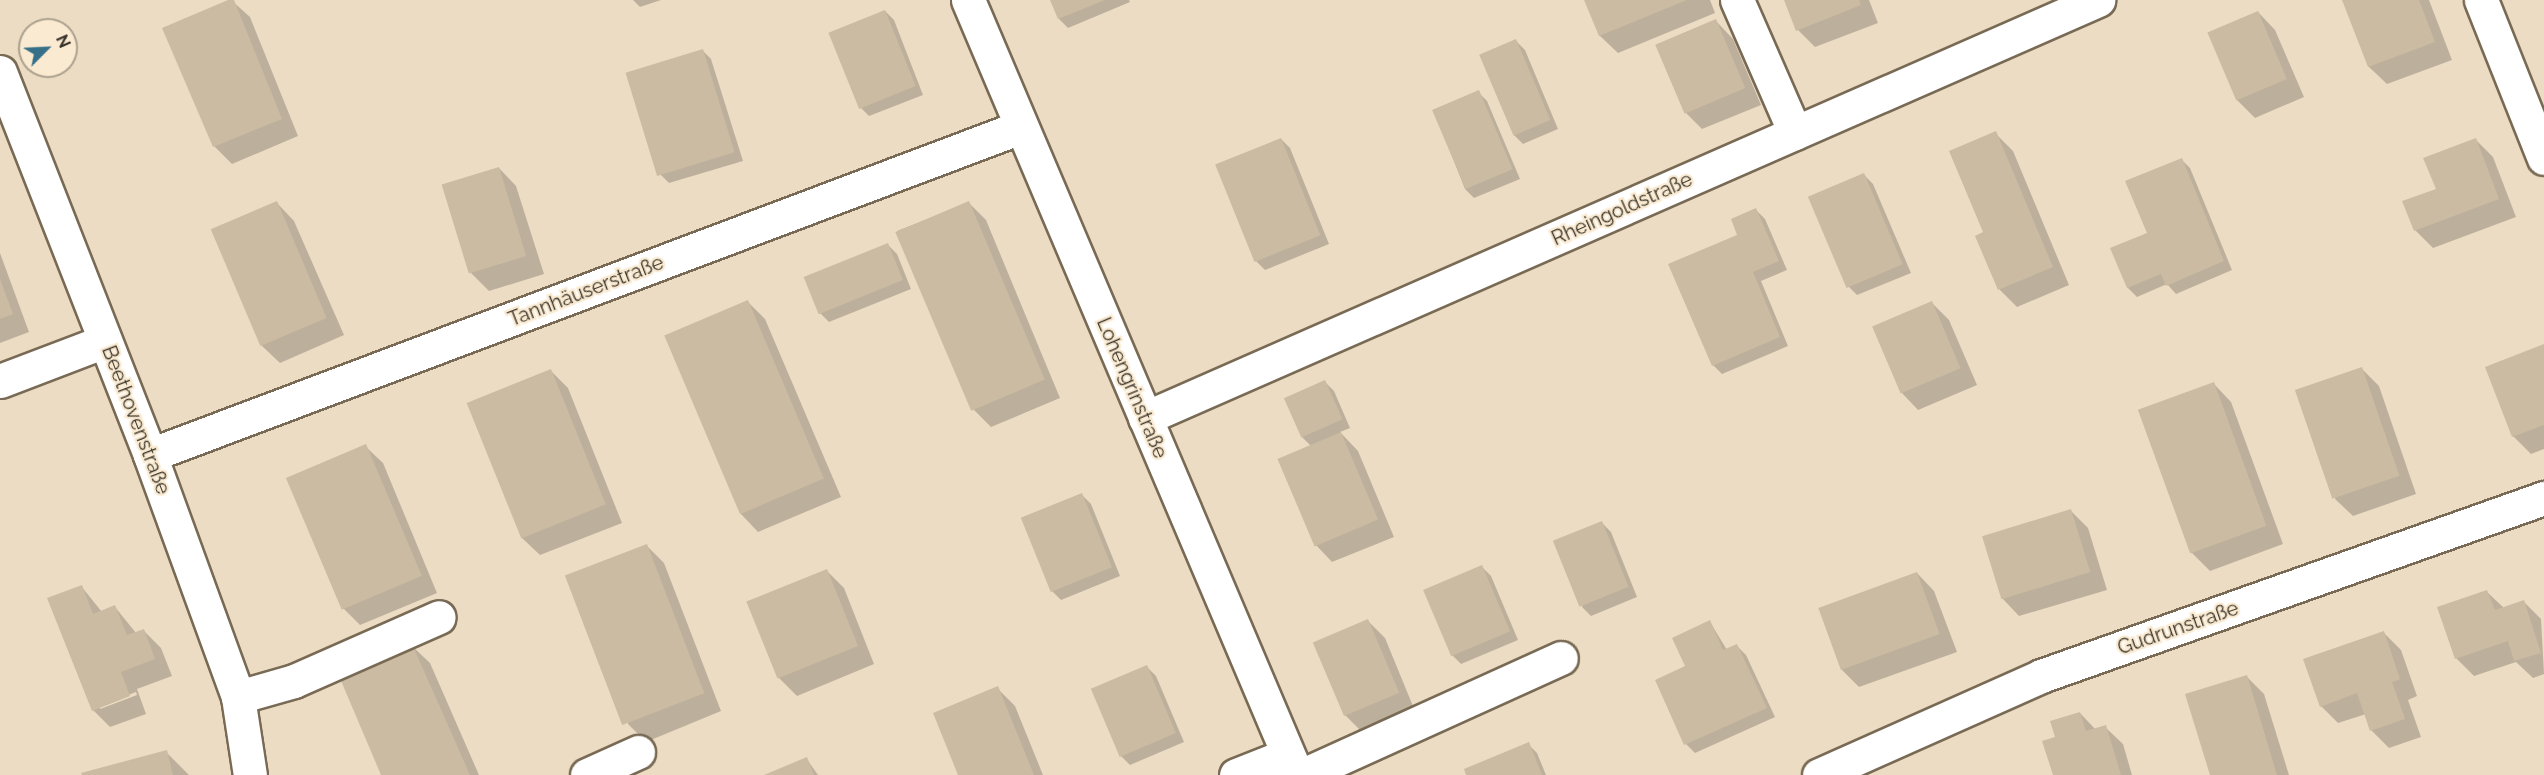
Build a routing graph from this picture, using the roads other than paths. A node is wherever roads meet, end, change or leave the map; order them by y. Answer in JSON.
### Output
{"nodes":[{"id":1,"x":968,"y":0,"type":"edge"},
{"id":2,"x":1737,"y":0,"type":"edge"},
{"id":3,"x":2098,"y":0,"type":"edge"},
{"id":4,"x":2481,"y":0,"type":"edge"},
{"id":5,"x":0,"y":72,"type":"edge"},
{"id":6,"x":1021,"y":127,"type":"junction"},
{"id":7,"x":1796,"y":133,"type":"junction"},
{"id":8,"x":2544,"y":158,"type":"edge"},
{"id":9,"x":105,"y":341,"type":"junction"},
{"id":10,"x":0,"y":381,"type":"edge"},
{"id":11,"x":1145,"y":418,"type":"junction"},
{"id":12,"x":150,"y":455,"type":"junction"},
{"id":13,"x":2544,"y":498,"type":"edge"},
{"id":14,"x":439,"y":617,"type":"dead end"},
{"id":15,"x":1561,"y":658,"type":"dead end"},
{"id":16,"x":238,"y":698,"type":"junction"},
{"id":17,"x":638,"y":752,"type":"dead end"},
{"id":18,"x":1296,"y":768,"type":"edge"},
{"id":19,"x":250,"y":775,"type":"edge"},
{"id":20,"x":587,"y":775,"type":"edge"},
{"id":21,"x":1236,"y":775,"type":"edge"},
{"id":22,"x":1819,"y":775,"type":"edge"}],
"edges":[{"from":1,"to":6,"type":"street","name":"Lohengrinstraße"},
{"from":2,"to":7,"type":"street"},
{"from":3,"to":7,"type":"street","name":"Rheingoldstraße"},
{"from":4,"to":8,"type":"street"},
{"from":5,"to":9,"type":"street","name":"Beethovenstraße"},
{"from":6,"to":11,"type":"street","name":"Lohengrinstraße"},
{"from":6,"to":12,"type":"street","name":"Tannhäuserstraße"},
{"from":7,"to":11,"type":"street","name":"Rheingoldstraße"},
{"from":9,"to":10,"type":"street"},
{"from":9,"to":12,"type":"street","name":"Beethovenstraße"},
{"from":11,"to":18,"type":"street","name":"Lohengrinstraße"},
{"from":12,"to":16,"type":"street","name":"Beethovenstraße"},
{"from":13,"to":22,"type":"street","name":"Gudrunstraße"},
{"from":14,"to":16,"type":"street"},
{"from":15,"to":18,"type":"street"},
{"from":16,"to":19,"type":"street","name":"Beethovenstraße"},
{"from":17,"to":20,"type":"street"},
{"from":18,"to":21,"type":"street"}]}
